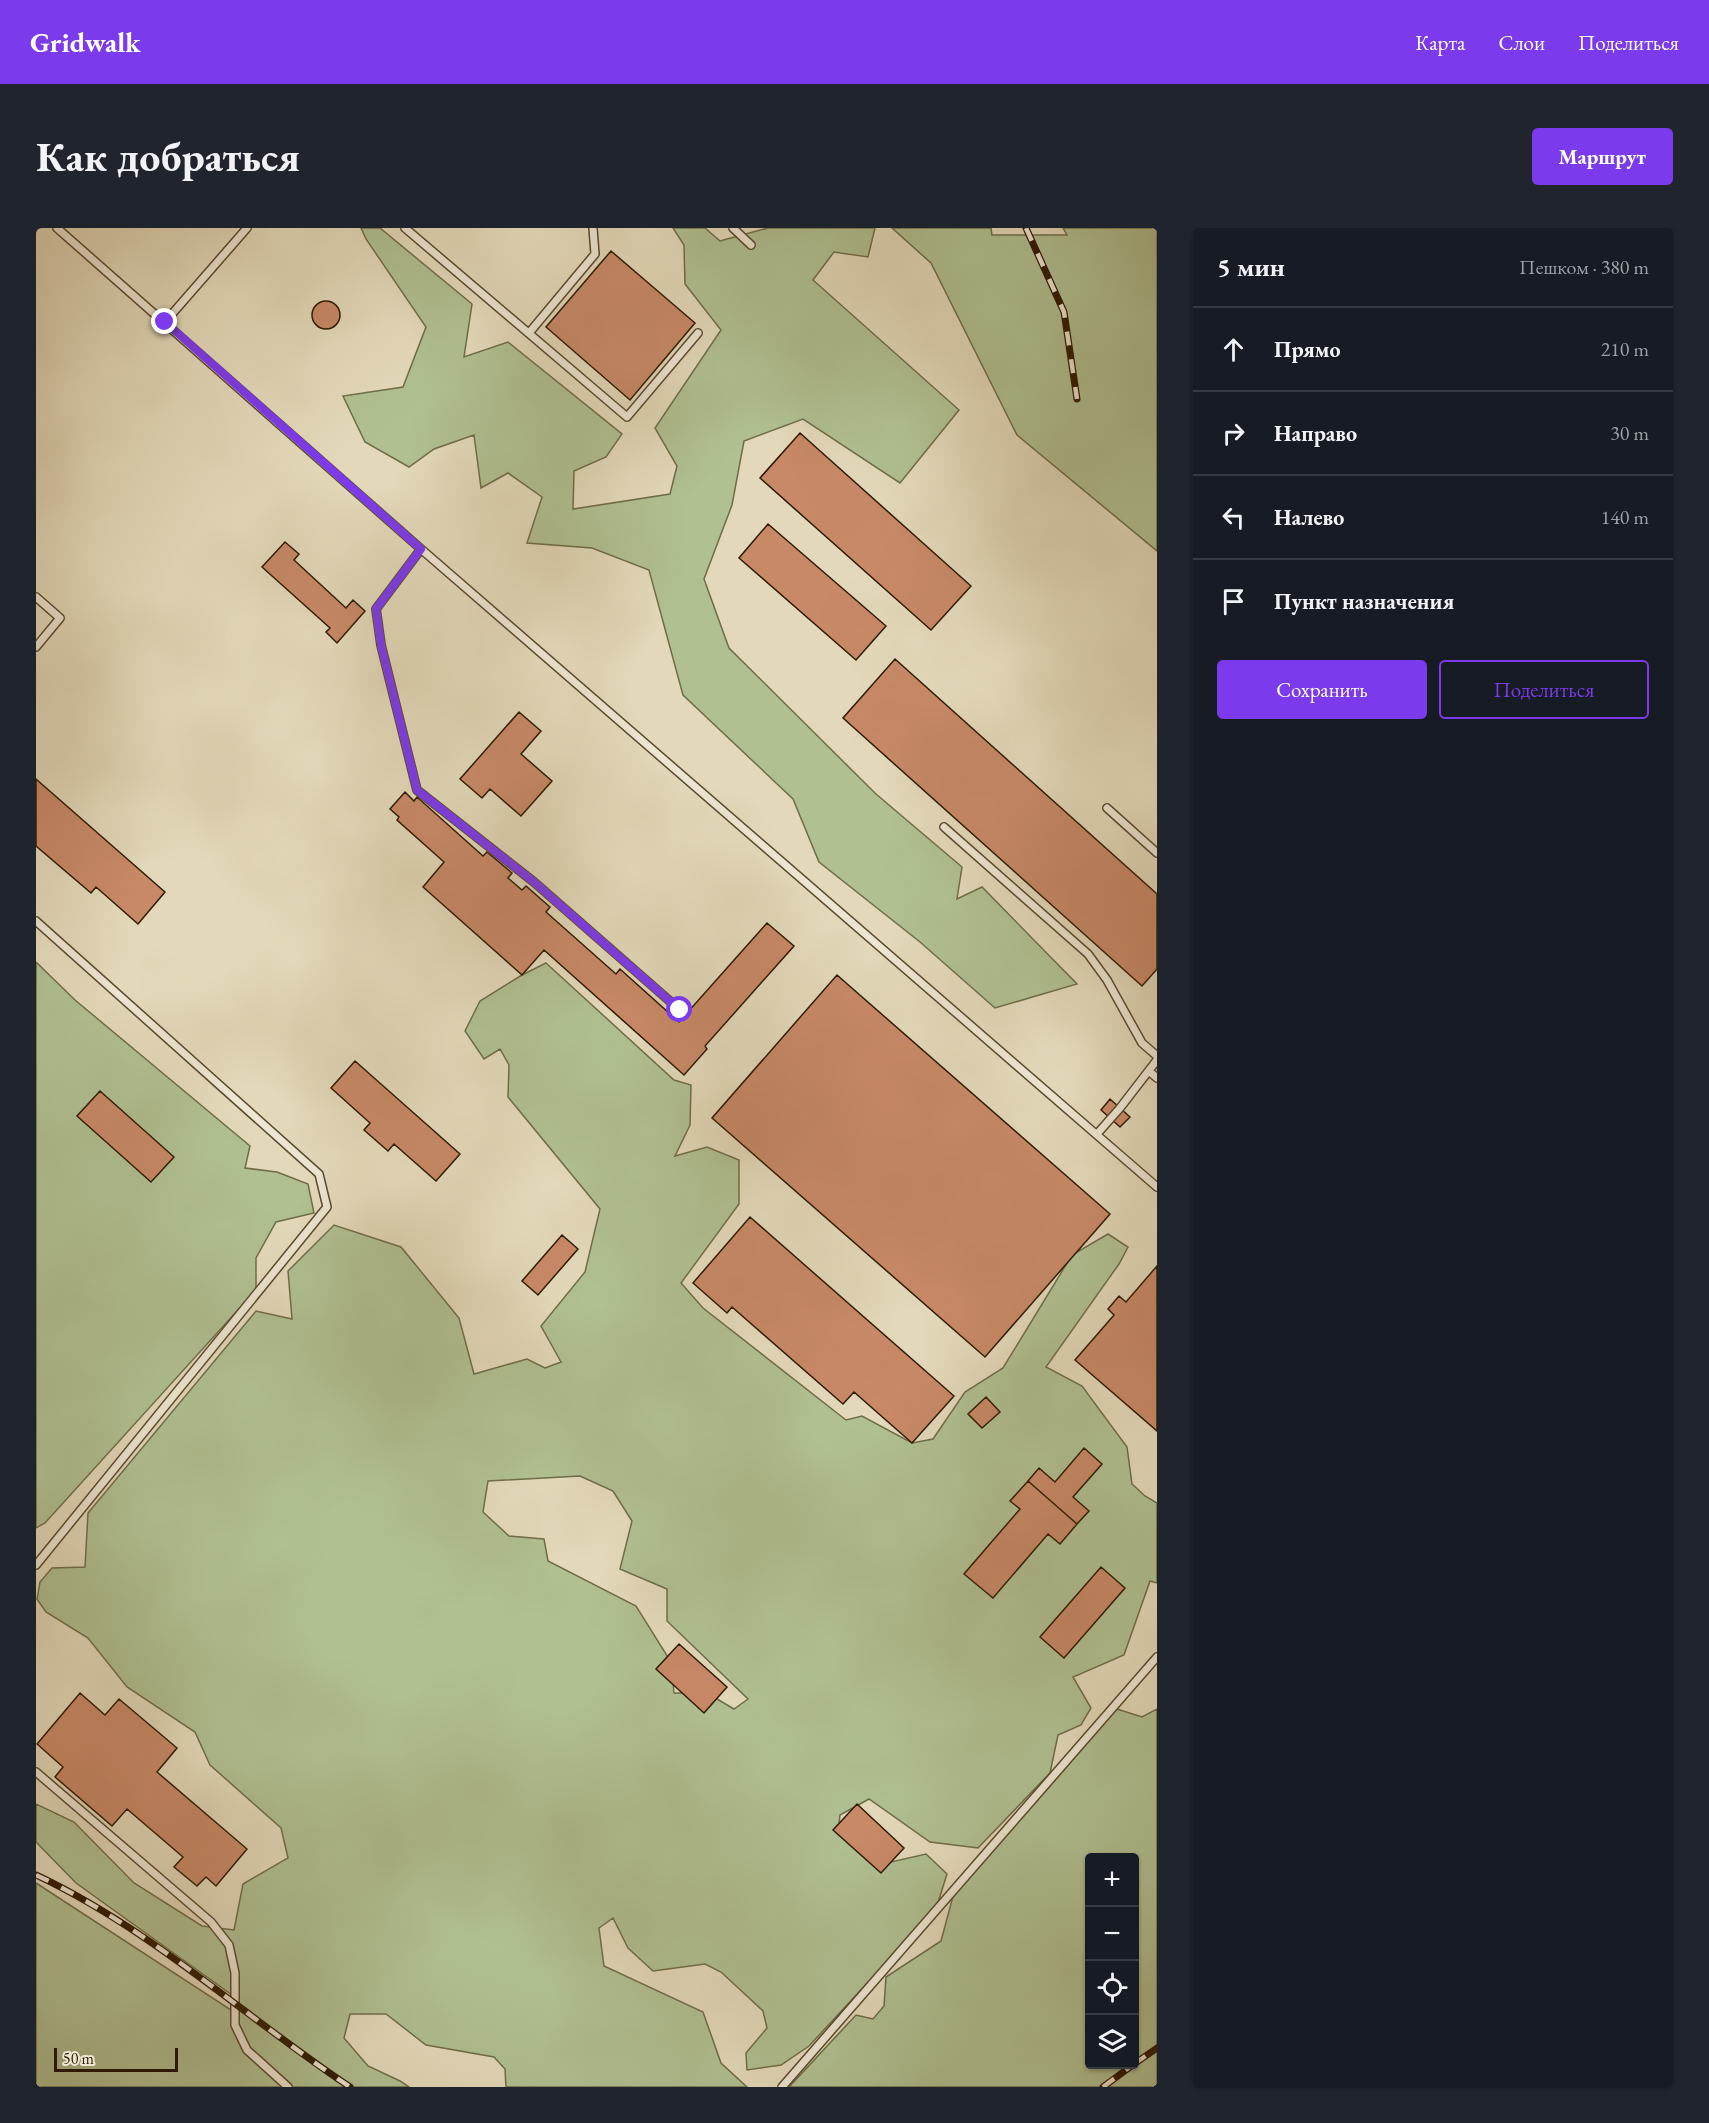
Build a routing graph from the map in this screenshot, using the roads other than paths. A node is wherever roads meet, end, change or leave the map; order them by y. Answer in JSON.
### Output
{"nodes":[{"id":1,"x":57,"y":228,"type":"edge"},
{"id":2,"x":247,"y":228,"type":"edge"},
{"id":3,"x":405,"y":228,"type":"edge"},
{"id":4,"x":593,"y":228,"type":"edge"},
{"id":5,"x":733,"y":228,"type":"edge"},
{"id":6,"x":751,"y":245,"type":"dead end"},
{"id":7,"x":165,"y":322,"type":"junction"},
{"id":8,"x":529,"y":333,"type":"junction"},
{"id":9,"x":698,"y":333,"type":"dead end"},
{"id":10,"x":421,"y":549,"type":"junction"},
{"id":11,"x":36,"y":597,"type":"edge"},
{"id":12,"x":36,"y":647,"type":"edge"},
{"id":13,"x":1107,"y":808,"type":"dead end"},
{"id":14,"x":944,"y":827,"type":"dead end"},
{"id":15,"x":1157,"y":853,"type":"edge"},
{"id":16,"x":36,"y":921,"type":"edge"},
{"id":17,"x":680,"y":1010,"type":"dead end"},
{"id":18,"x":1157,"y":1058,"type":"edge"},
{"id":19,"x":1149,"y":1071,"type":"junction"},
{"id":20,"x":1157,"y":1078,"type":"edge"},
{"id":21,"x":1097,"y":1134,"type":"junction"},
{"id":22,"x":1157,"y":1186,"type":"edge"},
{"id":23,"x":36,"y":1565,"type":"edge"},
{"id":24,"x":1157,"y":1657,"type":"edge"},
{"id":25,"x":36,"y":1772,"type":"edge"},
{"id":26,"x":288,"y":2087,"type":"edge"},
{"id":27,"x":782,"y":2087,"type":"edge"}],
"edges":[{"from":1,"to":7,"type":"lane"},
{"from":2,"to":7,"type":"lane"},
{"from":3,"to":8,"type":"lane"},
{"from":4,"to":8,"type":"lane"},
{"from":5,"to":6,"type":"lane"},
{"from":7,"to":10,"type":"lane"},
{"from":8,"to":9,"type":"lane"},
{"from":10,"to":17,"type":"lane"},
{"from":10,"to":21,"type":"lane"},
{"from":11,"to":12,"type":"lane"},
{"from":13,"to":15,"type":"lane"},
{"from":14,"to":18,"type":"lane"},
{"from":16,"to":23,"type":"lane"},
{"from":18,"to":19,"type":"lane"},
{"from":19,"to":20,"type":"lane"},
{"from":19,"to":21,"type":"lane"},
{"from":21,"to":22,"type":"lane"},
{"from":24,"to":27,"type":"lane"},
{"from":25,"to":26,"type":"lane"}]}
